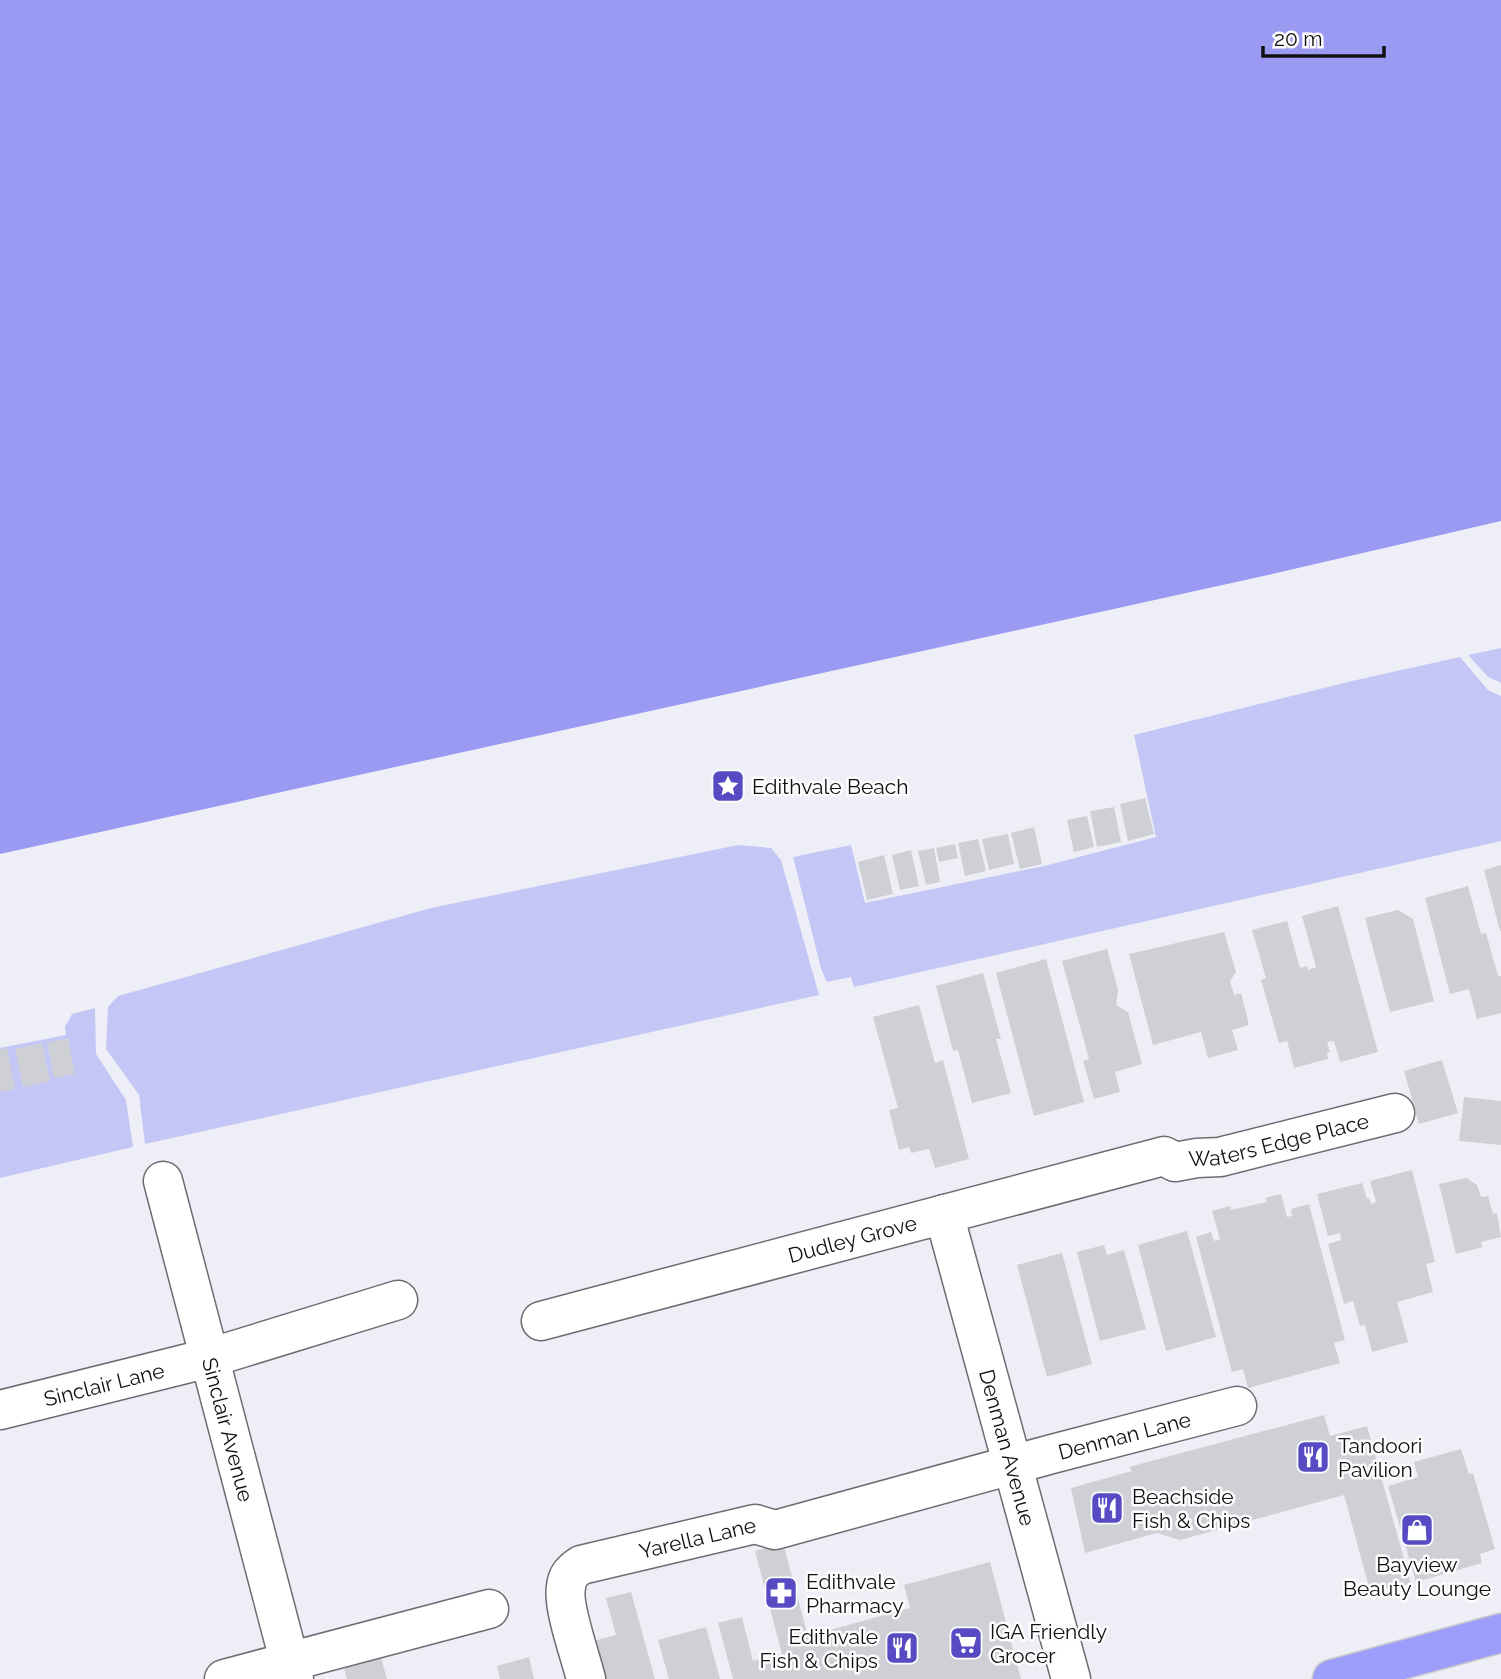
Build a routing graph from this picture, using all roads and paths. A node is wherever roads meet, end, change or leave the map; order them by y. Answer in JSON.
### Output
{"nodes":[{"id":1,"x":1395,"y":1113,"type":"dead end"},
{"id":2,"x":1164,"y":1156,"type":"joint"},
{"id":3,"x":163,"y":1181,"type":"dead end"},
{"id":4,"x":944,"y":1214,"type":"junction"},
{"id":5,"x":398,"y":1300,"type":"dead end"},
{"id":6,"x":541,"y":1321,"type":"dead end"},
{"id":7,"x":209,"y":1358,"type":"junction"},
{"id":8,"x":1237,"y":1406,"type":"dead end"},
{"id":9,"x":0,"y":1410,"type":"edge"},
{"id":10,"x":1011,"y":1466,"type":"junction"},
{"id":11,"x":489,"y":1609,"type":"dead end"},
{"id":12,"x":1501,"y":1633,"type":"edge"},
{"id":13,"x":292,"y":1670,"type":"edge"},
{"id":14,"x":224,"y":1679,"type":"edge"},
{"id":15,"x":586,"y":1679,"type":"edge"},
{"id":16,"x":1071,"y":1679,"type":"edge"},
{"id":17,"x":1332,"y":1679,"type":"edge"}],
"edges":[{"from":1,"to":2,"type":"street","name":"Waters Edge Place"},
{"from":2,"to":4,"type":"street","name":"Dudley Grove"},
{"from":3,"to":7,"type":"street","name":"Sinclair Avenue"},
{"from":4,"to":6,"type":"street","name":"Dudley Grove"},
{"from":4,"to":10,"type":"street","name":"Denman Avenue"},
{"from":5,"to":7,"type":"street","name":"Sinclair Lane"},
{"from":7,"to":9,"type":"street","name":"Sinclair Lane"},
{"from":7,"to":13,"type":"street","name":"Sinclair Avenue"},
{"from":8,"to":10,"type":"street","name":"Denman Lane"},
{"from":10,"to":15,"type":"street","name":"Yarella Lane"},
{"from":10,"to":16,"type":"street","name":"Denman Avenue"},
{"from":11,"to":13,"type":"street"},
{"from":12,"to":17,"type":"highway"},
{"from":13,"to":14,"type":"street"}]}
